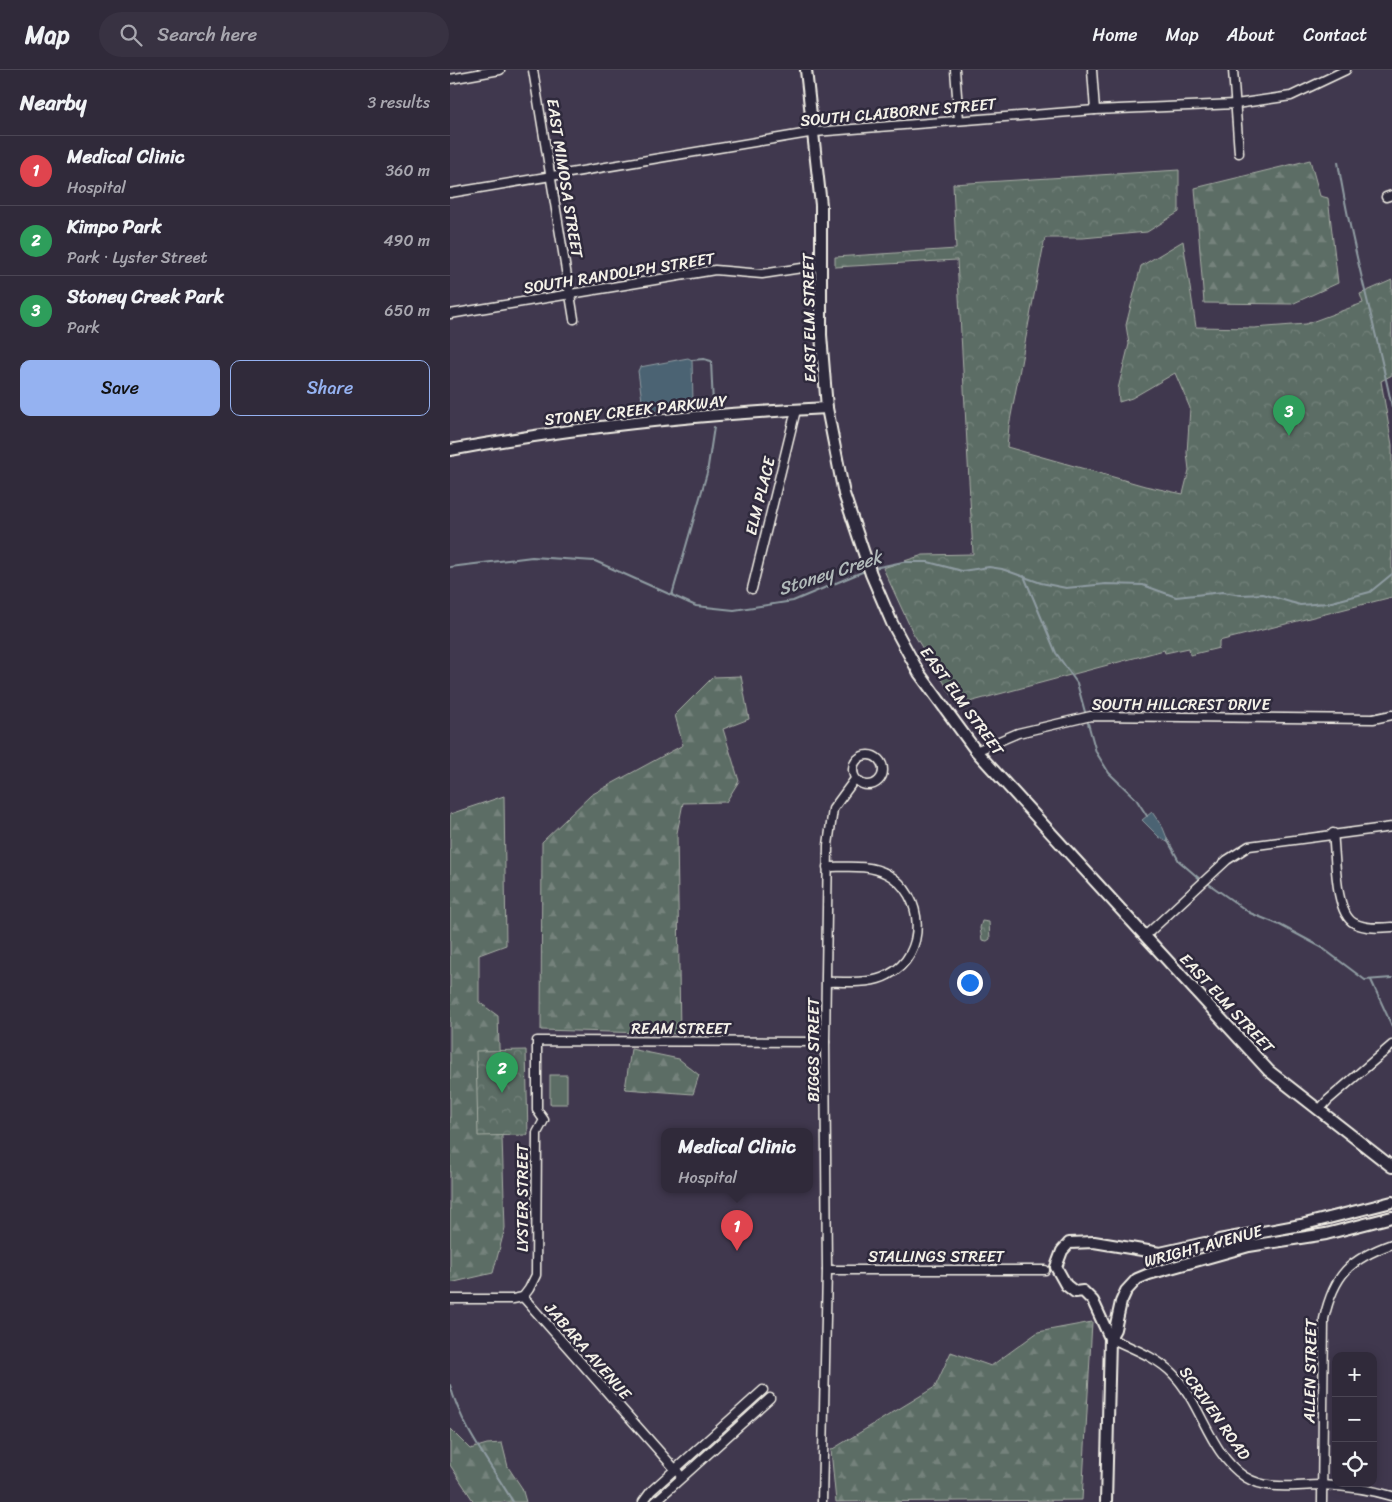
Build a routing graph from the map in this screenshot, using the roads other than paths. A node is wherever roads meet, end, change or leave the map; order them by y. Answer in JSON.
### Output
{"nodes":[{"id":1,"x":500,"y":70,"type":"edge"},
{"id":2,"x":533,"y":70,"type":"edge"},
{"id":3,"x":806,"y":70,"type":"edge"},
{"id":4,"x":955,"y":70,"type":"edge"},
{"id":5,"x":1092,"y":70,"type":"edge"},
{"id":6,"x":1233,"y":70,"type":"edge"},
{"id":7,"x":1346,"y":70,"type":"edge"},
{"id":8,"x":450,"y":79,"type":"edge"},
{"id":9,"x":1236,"y":104,"type":"junction"},
{"id":10,"x":1095,"y":110,"type":"junction"},
{"id":11,"x":959,"y":120,"type":"junction"},
{"id":12,"x":814,"y":132,"type":"junction"},
{"id":13,"x":1238,"y":153,"type":"dead end"},
{"id":14,"x":551,"y":175,"type":"junction"},
{"id":15,"x":450,"y":193,"type":"edge"},
{"id":16,"x":822,"y":265,"type":"junction"},
{"id":17,"x":570,"y":294,"type":"junction"},
{"id":18,"x":450,"y":314,"type":"edge"},
{"id":19,"x":574,"y":319,"type":"dead end"},
{"id":20,"x":826,"y":408,"type":"junction"},
{"id":21,"x":796,"y":410,"type":"junction"},
{"id":22,"x":450,"y":450,"type":"edge"},
{"id":23,"x":752,"y":589,"type":"dead end"},
{"id":24,"x":1392,"y":715,"type":"edge"},
{"id":25,"x":976,"y":751,"type":"junction"},
{"id":26,"x":855,"y":778,"type":"junction"},
{"id":27,"x":1392,"y":827,"type":"edge"},
{"id":28,"x":1334,"y":833,"type":"junction"},
{"id":29,"x":827,"y":867,"type":"junction"},
{"id":30,"x":1392,"y":927,"type":"edge"},
{"id":31,"x":1145,"y":936,"type":"junction"},
{"id":32,"x":827,"y":982,"type":"junction"},
{"id":33,"x":537,"y":1041,"type":"joint"},
{"id":34,"x":826,"y":1042,"type":"junction"},
{"id":35,"x":1392,"y":1045,"type":"edge"},
{"id":36,"x":1318,"y":1110,"type":"junction"},
{"id":37,"x":1392,"y":1167,"type":"edge"},
{"id":38,"x":1392,"y":1202,"type":"edge"},
{"id":39,"x":1392,"y":1217,"type":"edge"},
{"id":40,"x":1219,"y":1240,"type":"dead end"},
{"id":41,"x":1205,"y":1243,"type":"dead end"},
{"id":42,"x":1392,"y":1244,"type":"edge"},
{"id":43,"x":827,"y":1270,"type":"junction"},
{"id":44,"x":1045,"y":1270,"type":"dead end"},
{"id":45,"x":523,"y":1296,"type":"junction"},
{"id":46,"x":450,"y":1299,"type":"edge"},
{"id":47,"x":1110,"y":1338,"type":"junction"},
{"id":48,"x":763,"y":1390,"type":"dead end"},
{"id":49,"x":770,"y":1398,"type":"dead end"},
{"id":50,"x":675,"y":1470,"type":"junction"},
{"id":51,"x":682,"y":1478,"type":"junction"},
{"id":52,"x":1322,"y":1485,"type":"junction"},
{"id":53,"x":1392,"y":1496,"type":"edge"},
{"id":54,"x":643,"y":1502,"type":"edge"},
{"id":55,"x":655,"y":1502,"type":"edge"},
{"id":56,"x":822,"y":1502,"type":"edge"},
{"id":57,"x":1106,"y":1502,"type":"edge"},
{"id":58,"x":1322,"y":1502,"type":"edge"}],
"edges":[{"from":1,"to":8,"type":"street"},
{"from":2,"to":14,"type":"street","name":"EAST MIMOSA STREET"},
{"from":3,"to":12,"type":"street","name":"EAST ELM STREET"},
{"from":4,"to":11,"type":"street"},
{"from":5,"to":10,"type":"street"},
{"from":6,"to":9,"type":"street"},
{"from":7,"to":9,"type":"street","name":"SOUTH CLAIBORNE STREET"},
{"from":9,"to":10,"type":"street","name":"SOUTH CLAIBORNE STREET"},
{"from":9,"to":13,"type":"street"},
{"from":10,"to":11,"type":"street","name":"SOUTH CLAIBORNE STREET"},
{"from":11,"to":12,"type":"street","name":"SOUTH CLAIBORNE STREET"},
{"from":12,"to":14,"type":"street","name":"SOUTH CLAIBORNE STREET"},
{"from":12,"to":16,"type":"street","name":"EAST ELM STREET"},
{"from":14,"to":15,"type":"street","name":"SOUTH CLAIBORNE STREET"},
{"from":14,"to":17,"type":"street","name":"EAST MIMOSA STREET"},
{"from":16,"to":17,"type":"street","name":"SOUTH RANDOLPH STREET"},
{"from":16,"to":20,"type":"street","name":"EAST ELM STREET"},
{"from":17,"to":18,"type":"street","name":"SOUTH RANDOLPH STREET"},
{"from":17,"to":19,"type":"street","name":"EAST MIMOSA STREET"},
{"from":20,"to":21,"type":"street","name":"STONEY CREEK PARKWAY"},
{"from":20,"to":25,"type":"street","name":"EAST ELM STREET"},
{"from":21,"to":22,"type":"street","name":"STONEY CREEK PARKWAY"},
{"from":21,"to":23,"type":"street","name":"ELM PLACE"},
{"from":24,"to":25,"type":"street","name":"SOUTH HILLCREST DRIVE"},
{"from":25,"to":31,"type":"street","name":"EAST ELM STREET"},
{"from":26,"to":26,"type":"street"},
{"from":26,"to":29,"type":"street","name":"BIGGS STREET"},
{"from":27,"to":28,"type":"street"},
{"from":28,"to":30,"type":"street"},
{"from":28,"to":31,"type":"street"},
{"from":29,"to":32,"type":"street","name":"BIGGS STREET"},
{"from":29,"to":32,"type":"street"},
{"from":31,"to":36,"type":"street","name":"EAST ELM STREET"},
{"from":32,"to":34,"type":"street","name":"BIGGS STREET"},
{"from":33,"to":34,"type":"street","name":"REAM STREET"},
{"from":33,"to":45,"type":"street","name":"LYSTER STREET"},
{"from":34,"to":43,"type":"street","name":"BIGGS STREET"},
{"from":35,"to":36,"type":"street"},
{"from":36,"to":37,"type":"street","name":"EAST ELM STREET"},
{"from":38,"to":40,"type":"street","name":"WRIGHT AVENUE"},
{"from":39,"to":47,"type":"street","name":"WRIGHT AVENUE"},
{"from":41,"to":47,"type":"street","name":"WRIGHT AVENUE"},
{"from":42,"to":52,"type":"street","name":"ALLEN STREET"},
{"from":43,"to":44,"type":"street","name":"STALLINGS STREET"},
{"from":43,"to":56,"type":"street","name":"BIGGS STREET"},
{"from":45,"to":46,"type":"street","name":"JABARA AVENUE"},
{"from":45,"to":50,"type":"street","name":"JABARA AVENUE"},
{"from":47,"to":52,"type":"street","name":"SCRIVEN ROAD"},
{"from":47,"to":57,"type":"street"},
{"from":48,"to":50,"type":"street"},
{"from":49,"to":51,"type":"street"},
{"from":50,"to":51,"type":"street","name":"JABARA AVENUE"},
{"from":50,"to":54,"type":"street"},
{"from":51,"to":55,"type":"street"},
{"from":52,"to":53,"type":"street","name":"SCRIVEN ROAD"},
{"from":52,"to":58,"type":"street","name":"ALLEN STREET"}]}
